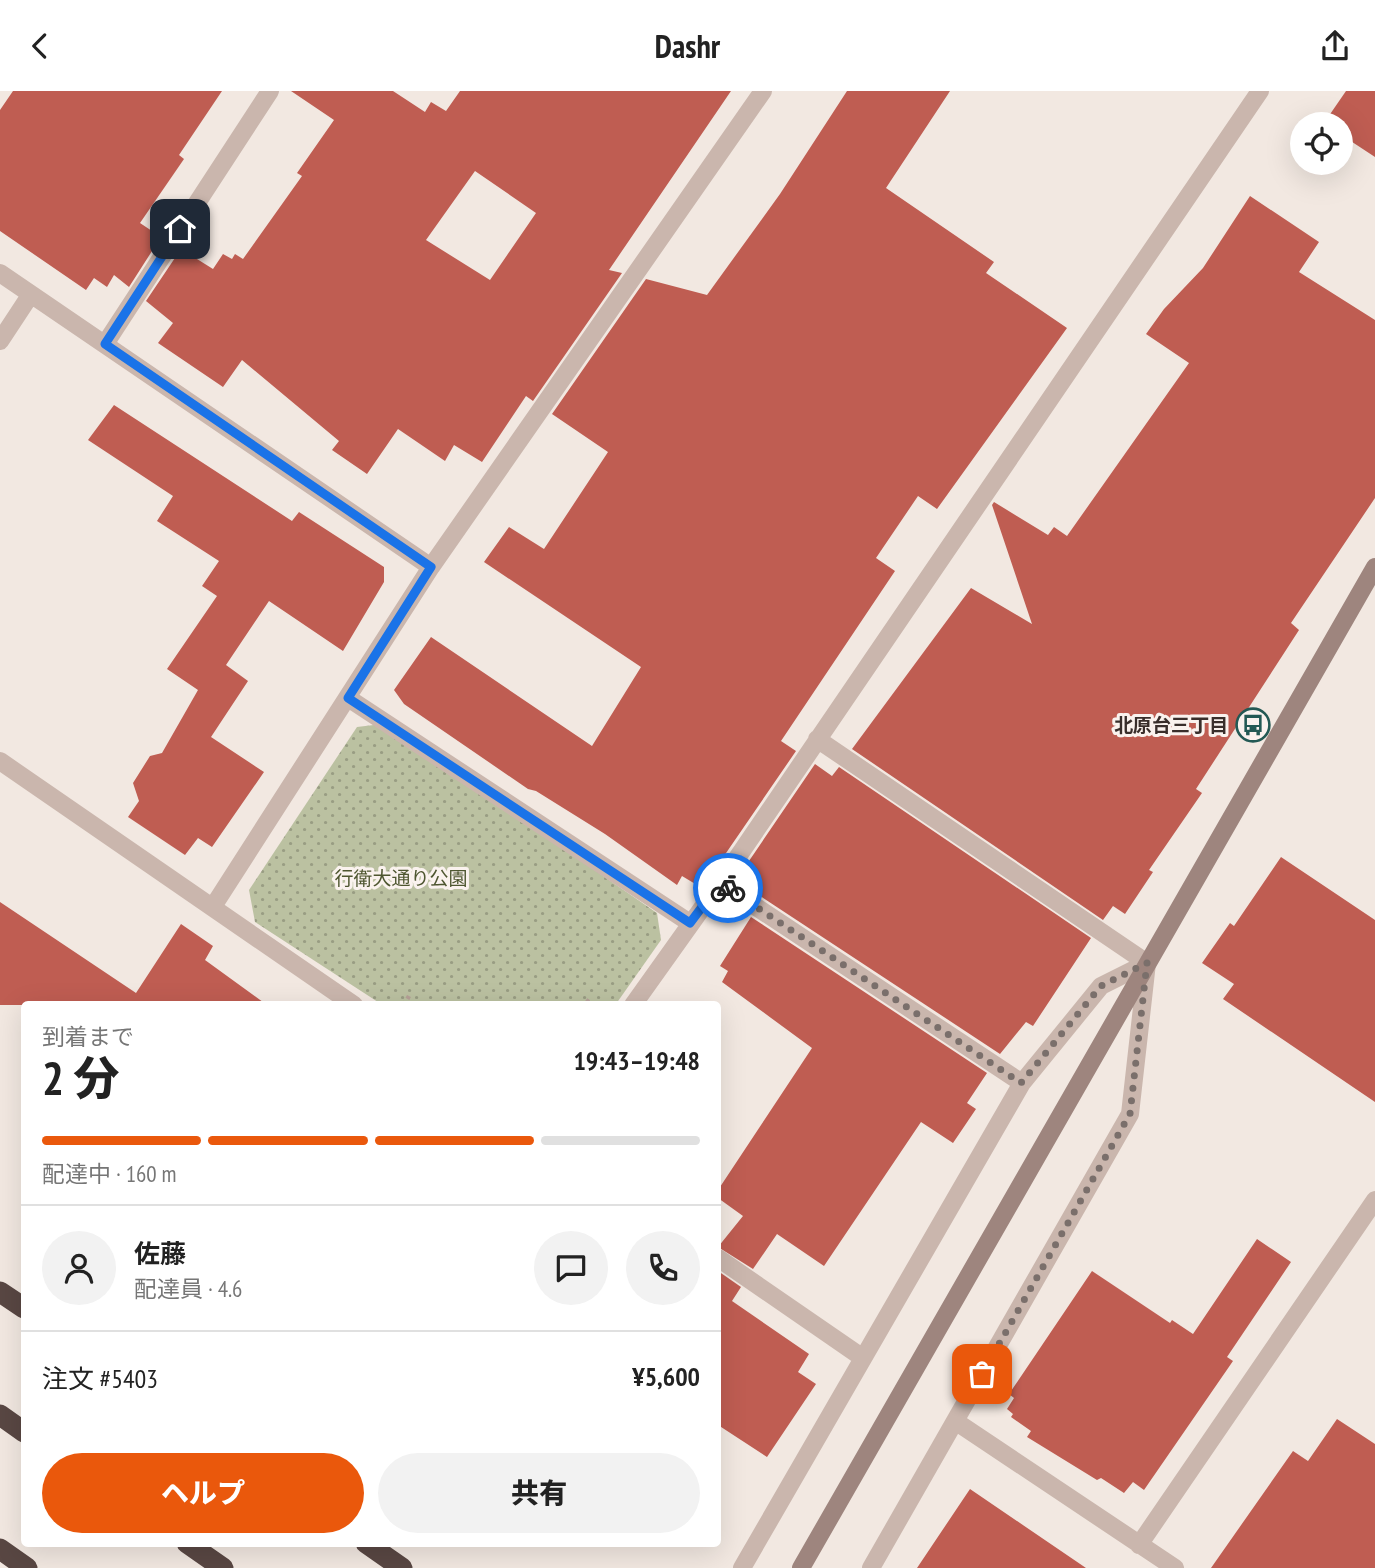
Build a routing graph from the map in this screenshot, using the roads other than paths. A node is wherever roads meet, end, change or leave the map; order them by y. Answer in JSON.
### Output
{"nodes":[{"id":1,"x":270,"y":91,"type":"edge"},
{"id":2,"x":763,"y":91,"type":"edge"},
{"id":3,"x":1261,"y":91,"type":"edge"},
{"id":4,"x":0,"y":273,"type":"edge"},
{"id":5,"x":31,"y":295,"type":"junction"},
{"id":6,"x":0,"y":341,"type":"edge"},
{"id":7,"x":105,"y":344,"type":"junction"},
{"id":8,"x":431,"y":567,"type":"junction"},
{"id":9,"x":1375,"y":567,"type":"edge"},
{"id":10,"x":348,"y":698,"type":"junction"},
{"id":11,"x":817,"y":739,"type":"junction"},
{"id":12,"x":0,"y":761,"type":"edge"},
{"id":13,"x":720,"y":883,"type":"junction"},
{"id":14,"x":214,"y":905,"type":"junction"},
{"id":15,"x":690,"y":923,"type":"junction"},
{"id":16,"x":1147,"y":963,"type":"junction"},
{"id":17,"x":348,"y":1001,"type":"edge"},
{"id":18,"x":636,"y":1001,"type":"edge"},
{"id":19,"x":1021,"y":1083,"type":"junction"},
{"id":20,"x":1375,"y":1200,"type":"edge"},
{"id":21,"x":721,"y":1260,"type":"edge"},
{"id":22,"x":0,"y":1291,"type":"edge"},
{"id":23,"x":21,"y":1306,"type":"edge"},
{"id":24,"x":863,"y":1358,"type":"junction"},
{"id":25,"x":0,"y":1415,"type":"edge"},
{"id":26,"x":955,"y":1421,"type":"junction"},
{"id":27,"x":21,"y":1430,"type":"edge"},
{"id":28,"x":1139,"y":1545,"type":"junction"},
{"id":29,"x":193,"y":1547,"type":"edge"},
{"id":30,"x":372,"y":1547,"type":"edge"},
{"id":31,"x":0,"y":1549,"type":"edge"},
{"id":32,"x":27,"y":1568,"type":"edge"},
{"id":33,"x":223,"y":1568,"type":"edge"},
{"id":34,"x":402,"y":1568,"type":"edge"},
{"id":35,"x":742,"y":1568,"type":"edge"},
{"id":36,"x":801,"y":1568,"type":"edge"},
{"id":37,"x":871,"y":1568,"type":"edge"},
{"id":38,"x":1175,"y":1568,"type":"edge"}],
"edges":[{"from":1,"to":7,"type":"street"},
{"from":2,"to":8,"type":"street"},
{"from":3,"to":11,"type":"street"},
{"from":4,"to":5,"type":"street"},
{"from":5,"to":6,"type":"street"},
{"from":5,"to":7,"type":"street"},
{"from":7,"to":8,"type":"street"},
{"from":8,"to":10,"type":"street"},
{"from":9,"to":16,"type":"street"},
{"from":10,"to":14,"type":"street"},
{"from":10,"to":15,"type":"street"},
{"from":11,"to":13,"type":"street"},
{"from":11,"to":16,"type":"street"},
{"from":12,"to":14,"type":"street"},
{"from":13,"to":15,"type":"street"},
{"from":13,"to":19,"type":"street"},
{"from":14,"to":17,"type":"street"},
{"from":15,"to":18,"type":"street"},
{"from":16,"to":19,"type":"street"},
{"from":16,"to":26,"type":"street"},
{"from":16,"to":36,"type":"street"},
{"from":19,"to":24,"type":"street"},
{"from":20,"to":28,"type":"street"},
{"from":21,"to":24,"type":"street"},
{"from":22,"to":23,"type":"highway"},
{"from":24,"to":35,"type":"street"},
{"from":25,"to":27,"type":"highway"},
{"from":26,"to":28,"type":"street"},
{"from":26,"to":37,"type":"street"},
{"from":28,"to":38,"type":"street"},
{"from":29,"to":33,"type":"highway"},
{"from":30,"to":34,"type":"highway"},
{"from":31,"to":32,"type":"highway"}]}
